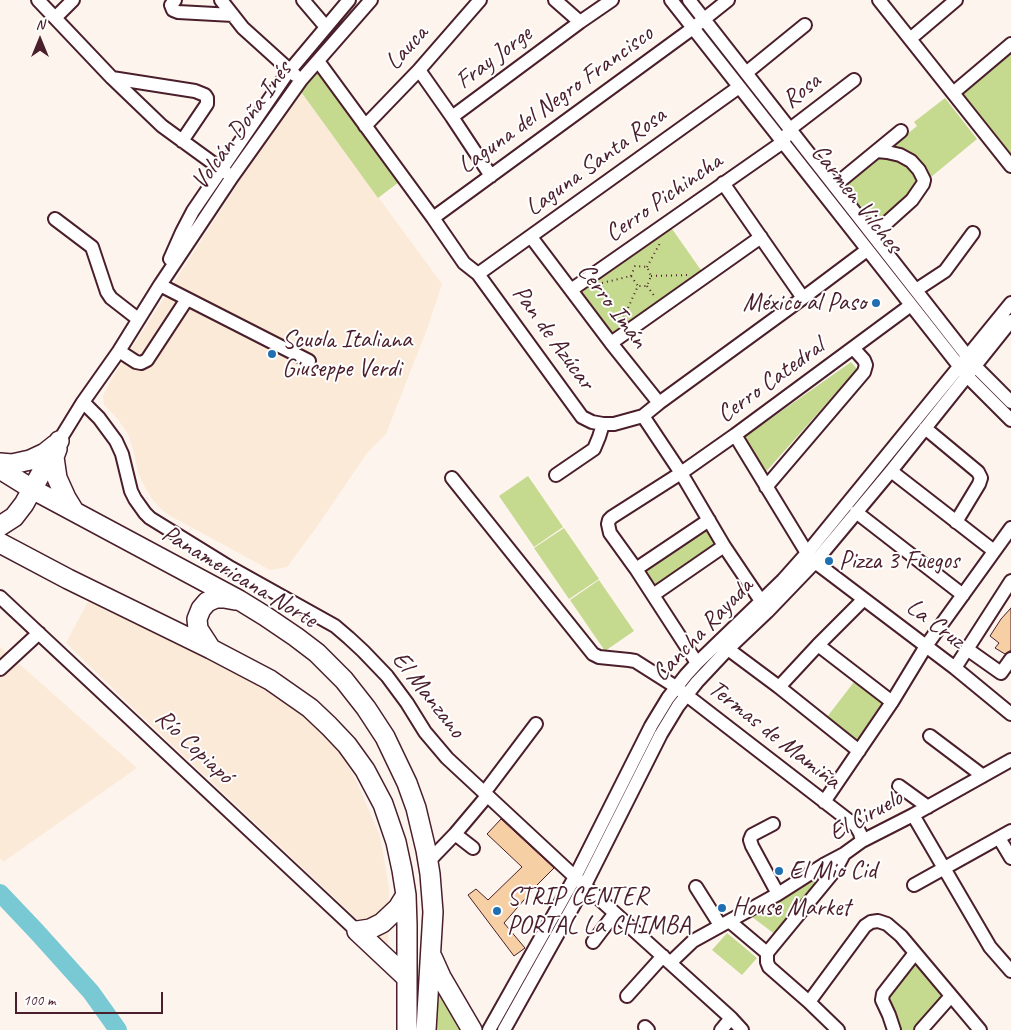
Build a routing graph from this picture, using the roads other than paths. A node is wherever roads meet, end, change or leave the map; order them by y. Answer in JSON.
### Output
{"nodes":[{"id":1,"x":38,"y":0,"type":"edge"},
{"id":2,"x":71,"y":0,"type":"edge"},
{"id":3,"x":175,"y":0,"type":"edge"},
{"id":4,"x":221,"y":0,"type":"edge"},
{"id":5,"x":349,"y":0,"type":"edge"},
{"id":6,"x":371,"y":0,"type":"edge"},
{"id":7,"x":480,"y":0,"type":"edge"},
{"id":8,"x":555,"y":0,"type":"edge"},
{"id":9,"x":612,"y":0,"type":"edge"},
{"id":10,"x":671,"y":0,"type":"edge"},
{"id":11,"x":689,"y":0,"type":"edge"},
{"id":12,"x":728,"y":0,"type":"edge"},
{"id":13,"x":879,"y":0,"type":"edge"},
{"id":14,"x":956,"y":0,"type":"edge"},
{"id":15,"x":309,"y":2,"type":"edge"},
{"id":16,"x":233,"y":15,"type":"junction"},
{"id":17,"x":55,"y":18,"type":"junction"},
{"id":18,"x":704,"y":19,"type":"junction"},
{"id":19,"x":580,"y":22,"type":"junction"},
{"id":20,"x":805,"y":25,"type":"dead end"},
{"id":21,"x":326,"y":27,"type":"junction"},
{"id":22,"x":693,"y":28,"type":"junction"},
{"id":23,"x":910,"y":39,"type":"junction"},
{"id":24,"x":1011,"y":44,"type":"edge"},
{"id":25,"x":318,"y":61,"type":"junction"},
{"id":26,"x":290,"y":70,"type":"junction"},
{"id":27,"x":419,"y":70,"type":"junction"},
{"id":28,"x":746,"y":73,"type":"junction"},
{"id":29,"x":112,"y":78,"type":"junction"},
{"id":30,"x":301,"y":80,"type":"junction"},
{"id":31,"x":854,"y":80,"type":"dead end"},
{"id":32,"x":740,"y":87,"type":"junction"},
{"id":33,"x":953,"y":93,"type":"junction"},
{"id":34,"x":452,"y":117,"type":"junction"},
{"id":35,"x":365,"y":126,"type":"junction"},
{"id":36,"x":790,"y":130,"type":"junction"},
{"id":37,"x":901,"y":131,"type":"dead end"},
{"id":38,"x":182,"y":141,"type":"junction"},
{"id":39,"x":783,"y":142,"type":"junction"},
{"id":40,"x":877,"y":152,"type":"junction"},
{"id":41,"x":1011,"y":166,"type":"edge"},
{"id":42,"x":226,"y":173,"type":"junction"},
{"id":43,"x":491,"y":176,"type":"junction"},
{"id":44,"x":723,"y":184,"type":"junction"},
{"id":45,"x":834,"y":186,"type":"junction"},
{"id":46,"x":433,"y":218,"type":"junction"},
{"id":47,"x":55,"y":219,"type":"dead end"},
{"id":48,"x":973,"y":233,"type":"dead end"},
{"id":49,"x":873,"y":235,"type":"junction"},
{"id":50,"x":531,"y":236,"type":"junction"},
{"id":51,"x":761,"y":237,"type":"junction"},
{"id":52,"x":867,"y":250,"type":"junction"},
{"id":53,"x":478,"y":274,"type":"junction"},
{"id":54,"x":160,"y":285,"type":"junction"},
{"id":55,"x":571,"y":290,"type":"junction"},
{"id":56,"x":916,"y":290,"type":"junction"},
{"id":57,"x":803,"y":298,"type":"junction"},
{"id":58,"x":187,"y":299,"type":"junction"},
{"id":59,"x":1011,"y":303,"type":"edge"},
{"id":60,"x":911,"y":305,"type":"junction"},
{"id":61,"x":138,"y":319,"type":"junction"},
{"id":62,"x":1011,"y":321,"type":"edge"},
{"id":63,"x":611,"y":343,"type":"junction"},
{"id":64,"x":854,"y":349,"type":"junction"},
{"id":65,"x":119,"y":351,"type":"junction"},
{"id":66,"x":308,"y":361,"type":"dead end"},
{"id":67,"x":967,"y":366,"type":"junction"},
{"id":68,"x":83,"y":402,"type":"junction"},
{"id":69,"x":1011,"y":402,"type":"edge"},
{"id":70,"x":659,"y":403,"type":"junction"},
{"id":71,"x":643,"y":416,"type":"junction"},
{"id":72,"x":1011,"y":420,"type":"edge"},
{"id":73,"x":603,"y":424,"type":"junction"},
{"id":74,"x":925,"y":428,"type":"junction"},
{"id":75,"x":735,"y":435,"type":"junction"},
{"id":76,"x":59,"y":441,"type":"junction"},
{"id":77,"x":0,"y":463,"type":"edge"},
{"id":78,"x":0,"y":468,"type":"edge"},
{"id":79,"x":891,"y":471,"type":"junction"},
{"id":80,"x":681,"y":473,"type":"junction"},
{"id":81,"x":556,"y":475,"type":"dead end"},
{"id":82,"x":452,"y":478,"type":"dead end"},
{"id":83,"x":766,"y":487,"type":"junction"},
{"id":84,"x":32,"y":489,"type":"junction"},
{"id":85,"x":74,"y":511,"type":"junction"},
{"id":86,"x":856,"y":512,"type":"junction"},
{"id":87,"x":709,"y":520,"type":"junction"},
{"id":88,"x":956,"y":522,"type":"junction"},
{"id":89,"x":0,"y":526,"type":"edge"},
{"id":90,"x":1011,"y":528,"type":"edge"},
{"id":91,"x":0,"y":543,"type":"edge"},
{"id":92,"x":724,"y":546,"type":"junction"},
{"id":93,"x":994,"y":551,"type":"junction"},
{"id":94,"x":811,"y":558,"type":"junction"},
{"id":95,"x":636,"y":570,"type":"junction"},
{"id":96,"x":1011,"y":581,"type":"edge"},
{"id":97,"x":653,"y":595,"type":"junction"},
{"id":98,"x":963,"y":595,"type":"junction"},
{"id":99,"x":0,"y":597,"type":"edge"},
{"id":100,"x":864,"y":599,"type":"junction"},
{"id":101,"x":239,"y":600,"type":"junction"},
{"id":102,"x":761,"y":601,"type":"junction"},
{"id":103,"x":39,"y":633,"type":"junction"},
{"id":104,"x":818,"y":645,"type":"junction"},
{"id":105,"x":926,"y":646,"type":"junction"},
{"id":106,"x":211,"y":649,"type":"junction"},
{"id":107,"x":728,"y":649,"type":"junction"},
{"id":108,"x":967,"y":649,"type":"junction"},
{"id":109,"x":1011,"y":659,"type":"edge"},
{"id":110,"x":697,"y":663,"type":"junction"},
{"id":111,"x":955,"y":668,"type":"junction"},
{"id":112,"x":0,"y":669,"type":"edge"},
{"id":113,"x":779,"y":688,"type":"junction"},
{"id":114,"x":681,"y":691,"type":"junction"},
{"id":115,"x":892,"y":702,"type":"junction"},
{"id":116,"x":1011,"y":714,"type":"edge"},
{"id":117,"x":536,"y":724,"type":"dead end"},
{"id":118,"x":930,"y":736,"type":"dead end"},
{"id":119,"x":859,"y":751,"type":"junction"},
{"id":120,"x":1011,"y":760,"type":"edge"},
{"id":121,"x":983,"y":776,"type":"junction"},
{"id":122,"x":899,"y":786,"type":"dead end"},
{"id":123,"x":486,"y":794,"type":"junction"},
{"id":124,"x":824,"y":802,"type":"junction"},
{"id":125,"x":928,"y":807,"type":"junction"},
{"id":126,"x":913,"y":815,"type":"junction"},
{"id":127,"x":773,"y":824,"type":"dead end"},
{"id":128,"x":1011,"y":831,"type":"edge"},
{"id":129,"x":455,"y":834,"type":"junction"},
{"id":130,"x":999,"y":838,"type":"junction"},
{"id":131,"x":862,"y":841,"type":"junction"},
{"id":132,"x":473,"y":848,"type":"dead end"},
{"id":133,"x":844,"y":854,"type":"junction"},
{"id":134,"x":1011,"y":858,"type":"edge"},
{"id":135,"x":428,"y":862,"type":"junction"},
{"id":136,"x":944,"y":868,"type":"junction"},
{"id":137,"x":575,"y":877,"type":"junction"},
{"id":138,"x":585,"y":885,"type":"junction"},
{"id":139,"x":914,"y":885,"type":"dead end"},
{"id":140,"x":696,"y":887,"type":"dead end"},
{"id":141,"x":778,"y":894,"type":"junction"},
{"id":142,"x":406,"y":895,"type":"junction"},
{"id":143,"x":616,"y":913,"type":"junction"},
{"id":144,"x":724,"y":923,"type":"junction"},
{"id":145,"x":357,"y":931,"type":"junction"},
{"id":146,"x":593,"y":942,"type":"dead end"},
{"id":147,"x":915,"y":952,"type":"junction"},
{"id":148,"x":767,"y":953,"type":"junction"},
{"id":149,"x":431,"y":955,"type":"junction"},
{"id":150,"x":666,"y":959,"type":"junction"},
{"id":151,"x":1011,"y":971,"type":"edge"},
{"id":152,"x":407,"y":978,"type":"junction"},
{"id":153,"x":627,"y":996,"type":"dead end"},
{"id":154,"x":951,"y":996,"type":"junction"},
{"id":155,"x":809,"y":1002,"type":"junction"},
{"id":156,"x":731,"y":1018,"type":"junction"},
{"id":157,"x":407,"y":1030,"type":"edge"},
{"id":158,"x":426,"y":1030,"type":"edge"},
{"id":159,"x":472,"y":1030,"type":"edge"},
{"id":160,"x":489,"y":1030,"type":"edge"},
{"id":161,"x":504,"y":1030,"type":"edge"},
{"id":162,"x":721,"y":1030,"type":"edge"},
{"id":163,"x":742,"y":1030,"type":"edge"},
{"id":164,"x":838,"y":1030,"type":"edge"},
{"id":165,"x":894,"y":1030,"type":"edge"},
{"id":166,"x":921,"y":1030,"type":"edge"},
{"id":167,"x":980,"y":1030,"type":"edge"}],
"edges":[{"from":1,"to":17,"type":"street"},
{"from":2,"to":17,"type":"street"},
{"from":3,"to":16,"type":"street"},
{"from":4,"to":16,"type":"street"},
{"from":5,"to":21,"type":"street","name":"Volcán Doña Inés"},
{"from":6,"to":25,"type":"street","name":"Volcán Doña Inés"},
{"from":7,"to":27,"type":"street","name":"Lauca"},
{"from":8,"to":19,"type":"street"},
{"from":9,"to":19,"type":"street","name":"Fray Jorge"},
{"from":10,"to":22,"type":"street","name":"Carmen Vilches"},
{"from":11,"to":18,"type":"street","name":"Carmen Vilches"},
{"from":12,"to":18,"type":"street","name":"Laguna del Negro Francisco"},
{"from":13,"to":23,"type":"street"},
{"from":14,"to":23,"type":"street"},
{"from":15,"to":21,"type":"street"},
{"from":16,"to":26,"type":"street"},
{"from":17,"to":29,"type":"street"},
{"from":18,"to":22,"type":"street","name":"Laguna del Negro Francisco"},
{"from":18,"to":28,"type":"street","name":"Carmen Vilches"},
{"from":19,"to":34,"type":"street","name":"Fray Jorge"},
{"from":20,"to":28,"type":"street"},
{"from":21,"to":26,"type":"street","name":"Volcán Doña Inés"},
{"from":22,"to":32,"type":"street","name":"Carmen Vilches"},
{"from":22,"to":43,"type":"street","name":"Laguna del Negro Francisco"},
{"from":23,"to":33,"type":"street"},
{"from":24,"to":33,"type":"street"},
{"from":25,"to":30,"type":"street","name":"Volcán Doña Inés"},
{"from":25,"to":35,"type":"street","name":"Pan de Azúcar"},
{"from":26,"to":30,"type":"street"},
{"from":26,"to":42,"type":"street","name":"Volcán Doña Inés"},
{"from":27,"to":34,"type":"street"},
{"from":27,"to":35,"type":"street","name":"Lauca"},
{"from":28,"to":36,"type":"street","name":"Carmen Vilches"},
{"from":29,"to":38,"type":"street"},
{"from":29,"to":38,"type":"street"},
{"from":30,"to":42,"type":"street","name":"Volcán Doña Inés"},
{"from":31,"to":36,"type":"street","name":"Rosa"},
{"from":32,"to":39,"type":"street","name":"Carmen Vilches"},
{"from":32,"to":50,"type":"street","name":"Laguna Santa Rosa"},
{"from":33,"to":41,"type":"street"},
{"from":34,"to":43,"type":"street"},
{"from":35,"to":46,"type":"street","name":"Pan de Azúcar"},
{"from":36,"to":39,"type":"street","name":"Rosa"},
{"from":36,"to":45,"type":"street","name":"Carmen Vilches"},
{"from":37,"to":40,"type":"street"},
{"from":38,"to":42,"type":"street"},
{"from":39,"to":44,"type":"street","name":"Cerro Pichincha"},
{"from":39,"to":52,"type":"street","name":"Carmen Vilches"},
{"from":40,"to":45,"type":"street"},
{"from":40,"to":49,"type":"street"},
{"from":42,"to":54,"type":"street","name":"Volcán Doña Inés"},
{"from":43,"to":46,"type":"street","name":"Laguna del Negro Francisco"},
{"from":44,"to":51,"type":"street"},
{"from":44,"to":55,"type":"street","name":"Cerro Pichincha"},
{"from":45,"to":49,"type":"street","name":"Carmen Vilches"},
{"from":46,"to":53,"type":"street","name":"Pan de Azúcar"},
{"from":47,"to":61,"type":"street"},
{"from":48,"to":56,"type":"street"},
{"from":49,"to":56,"type":"street","name":"Carmen Vilches"},
{"from":50,"to":53,"type":"street","name":"Laguna Santa Rosa"},
{"from":50,"to":55,"type":"street","name":"Cerro Imán"},
{"from":51,"to":57,"type":"street"},
{"from":51,"to":63,"type":"street"},
{"from":52,"to":57,"type":"street"},
{"from":52,"to":60,"type":"street","name":"Carmen Vilches"},
{"from":53,"to":73,"type":"street","name":"Pan de Azúcar"},
{"from":54,"to":58,"type":"street"},
{"from":54,"to":61,"type":"street","name":"Volcán Doña Inés"},
{"from":55,"to":63,"type":"street","name":"Cerro Imán"},
{"from":56,"to":67,"type":"street","name":"Carmen Vilches"},
{"from":57,"to":70,"type":"street"},
{"from":58,"to":65,"type":"street"},
{"from":58,"to":66,"type":"street"},
{"from":59,"to":67,"type":"street","name":"Cancha Rayada"},
{"from":60,"to":64,"type":"street","name":"Cerro Catedral"},
{"from":60,"to":67,"type":"street","name":"Carmen Vilches"},
{"from":61,"to":65,"type":"street","name":"Volcán Doña Inés"},
{"from":62,"to":67,"type":"street","name":"Cancha Rayada"},
{"from":63,"to":70,"type":"street","name":"Cerro Imán"},
{"from":64,"to":75,"type":"street","name":"Cerro Catedral"},
{"from":64,"to":83,"type":"street"},
{"from":65,"to":68,"type":"street","name":"Volcán Doña Inés"},
{"from":67,"to":69,"type":"street","name":"Carmen Vilches"},
{"from":67,"to":72,"type":"street","name":"Carmen Vilches"},
{"from":67,"to":74,"type":"street","name":"Cancha Rayada"},
{"from":67,"to":94,"type":"street","name":"Cancha Rayada"},
{"from":68,"to":76,"type":"street","name":"Volcán Doña Inés"},
{"from":68,"to":123,"type":"street","name":"El Manzano"},
{"from":70,"to":71,"type":"street"},
{"from":71,"to":73,"type":"street"},
{"from":71,"to":80,"type":"street"},
{"from":73,"to":81,"type":"street"},
{"from":74,"to":79,"type":"street","name":"Cancha Rayada"},
{"from":74,"to":88,"type":"street"},
{"from":75,"to":80,"type":"street","name":"Cerro Catedral"},
{"from":75,"to":83,"type":"street"},
{"from":76,"to":77,"type":"highway"},
{"from":76,"to":84,"type":"highway"},
{"from":76,"to":85,"type":"highway"},
{"from":78,"to":84,"type":"highway","name":"Panamericana Norte"},
{"from":79,"to":86,"type":"street","name":"Cancha Rayada"},
{"from":79,"to":88,"type":"street"},
{"from":80,"to":87,"type":"street"},
{"from":80,"to":95,"type":"street","name":"Cerro Catedral"},
{"from":82,"to":114,"type":"street","name":"Termas de Mamiña"},
{"from":83,"to":94,"type":"street"},
{"from":84,"to":85,"type":"highway","name":"Panamericana Norte"},
{"from":84,"to":89,"type":"highway"},
{"from":85,"to":101,"type":"highway","name":"Panamericana Norte"},
{"from":86,"to":94,"type":"street","name":"Cancha Rayada"},
{"from":86,"to":98,"type":"street"},
{"from":87,"to":92,"type":"street"},
{"from":87,"to":95,"type":"street"},
{"from":88,"to":93,"type":"street"},
{"from":90,"to":93,"type":"street"},
{"from":91,"to":106,"type":"highway"},
{"from":92,"to":97,"type":"street"},
{"from":92,"to":102,"type":"street"},
{"from":93,"to":98,"type":"street"},
{"from":94,"to":100,"type":"street","name":"La Cruz"},
{"from":94,"to":102,"type":"street","name":"Cancha Rayada"},
{"from":94,"to":107,"type":"street","name":"Cancha Rayada"},
{"from":95,"to":97,"type":"street"},
{"from":96,"to":108,"type":"street"},
{"from":97,"to":110,"type":"street"},
{"from":98,"to":105,"type":"street"},
{"from":99,"to":103,"type":"street","name":"Río Copiapó"},
{"from":100,"to":104,"type":"street"},
{"from":100,"to":105,"type":"street","name":"La Cruz"},
{"from":101,"to":106,"type":"highway"},
{"from":101,"to":135,"type":"highway","name":"Panamericana Norte"},
{"from":102,"to":110,"type":"street","name":"Cancha Rayada"},
{"from":103,"to":112,"type":"street"},
{"from":103,"to":145,"type":"street","name":"Río Copiapó"},
{"from":104,"to":113,"type":"street"},
{"from":104,"to":115,"type":"street"},
{"from":105,"to":111,"type":"street","name":"La Cruz"},
{"from":105,"to":115,"type":"street"},
{"from":106,"to":142,"type":"highway"},
{"from":107,"to":113,"type":"street"},
{"from":107,"to":114,"type":"street","name":"Cancha Rayada"},
{"from":108,"to":109,"type":"street"},
{"from":108,"to":111,"type":"street"},
{"from":110,"to":114,"type":"street","name":"Cancha Rayada"},
{"from":111,"to":116,"type":"street","name":"La Cruz"},
{"from":113,"to":119,"type":"street"},
{"from":114,"to":124,"type":"street","name":"Termas de Mamiña"},
{"from":114,"to":137,"type":"street","name":"Cancha Rayada"},
{"from":114,"to":138,"type":"street","name":"Cancha Rayada"},
{"from":115,"to":119,"type":"street"},
{"from":117,"to":123,"type":"street"},
{"from":118,"to":121,"type":"street"},
{"from":119,"to":124,"type":"street"},
{"from":120,"to":121,"type":"street","name":"El Ciruelo"},
{"from":121,"to":125,"type":"street","name":"El Ciruelo"},
{"from":122,"to":125,"type":"street"},
{"from":123,"to":129,"type":"street"},
{"from":123,"to":137,"type":"street","name":"El Manzano"},
{"from":124,"to":131,"type":"street","name":"Termas de Mamiña"},
{"from":125,"to":126,"type":"street","name":"El Ciruelo"},
{"from":126,"to":131,"type":"street","name":"El Ciruelo"},
{"from":126,"to":136,"type":"street"},
{"from":127,"to":141,"type":"street"},
{"from":128,"to":130,"type":"street"},
{"from":129,"to":132,"type":"street"},
{"from":129,"to":135,"type":"street"},
{"from":130,"to":134,"type":"street"},
{"from":130,"to":136,"type":"street"},
{"from":131,"to":133,"type":"street","name":"El Ciruelo"},
{"from":133,"to":141,"type":"street","name":"El Ciruelo"},
{"from":133,"to":148,"type":"street"},
{"from":135,"to":149,"type":"highway","name":"Panamericana Norte"},
{"from":136,"to":139,"type":"street"},
{"from":136,"to":151,"type":"street"},
{"from":137,"to":138,"type":"street","name":"El Manzano"},
{"from":137,"to":160,"type":"street","name":"Cancha Rayada"},
{"from":138,"to":143,"type":"street","name":"El Manzano"},
{"from":138,"to":161,"type":"street","name":"Cancha Rayada"},
{"from":140,"to":144,"type":"street"},
{"from":141,"to":144,"type":"street","name":"El Ciruelo"},
{"from":142,"to":145,"type":"highway"},
{"from":142,"to":152,"type":"highway"},
{"from":143,"to":146,"type":"street"},
{"from":143,"to":150,"type":"street","name":"El Manzano"},
{"from":144,"to":148,"type":"street"},
{"from":144,"to":150,"type":"street","name":"El Ciruelo"},
{"from":145,"to":152,"type":"highway"},
{"from":147,"to":154,"type":"street"},
{"from":147,"to":155,"type":"street"},
{"from":147,"to":165,"type":"street"},
{"from":148,"to":155,"type":"street"},
{"from":149,"to":158,"type":"highway","name":"Panamericana Norte"},
{"from":149,"to":159,"type":"highway"},
{"from":150,"to":153,"type":"street","name":"El Ciruelo"},
{"from":150,"to":156,"type":"street","name":"El Manzano"},
{"from":152,"to":157,"type":"highway"},
{"from":154,"to":166,"type":"street"},
{"from":154,"to":167,"type":"street"},
{"from":155,"to":164,"type":"street"},
{"from":156,"to":162,"type":"street"},
{"from":156,"to":163,"type":"street","name":"El Manzano"}]}
